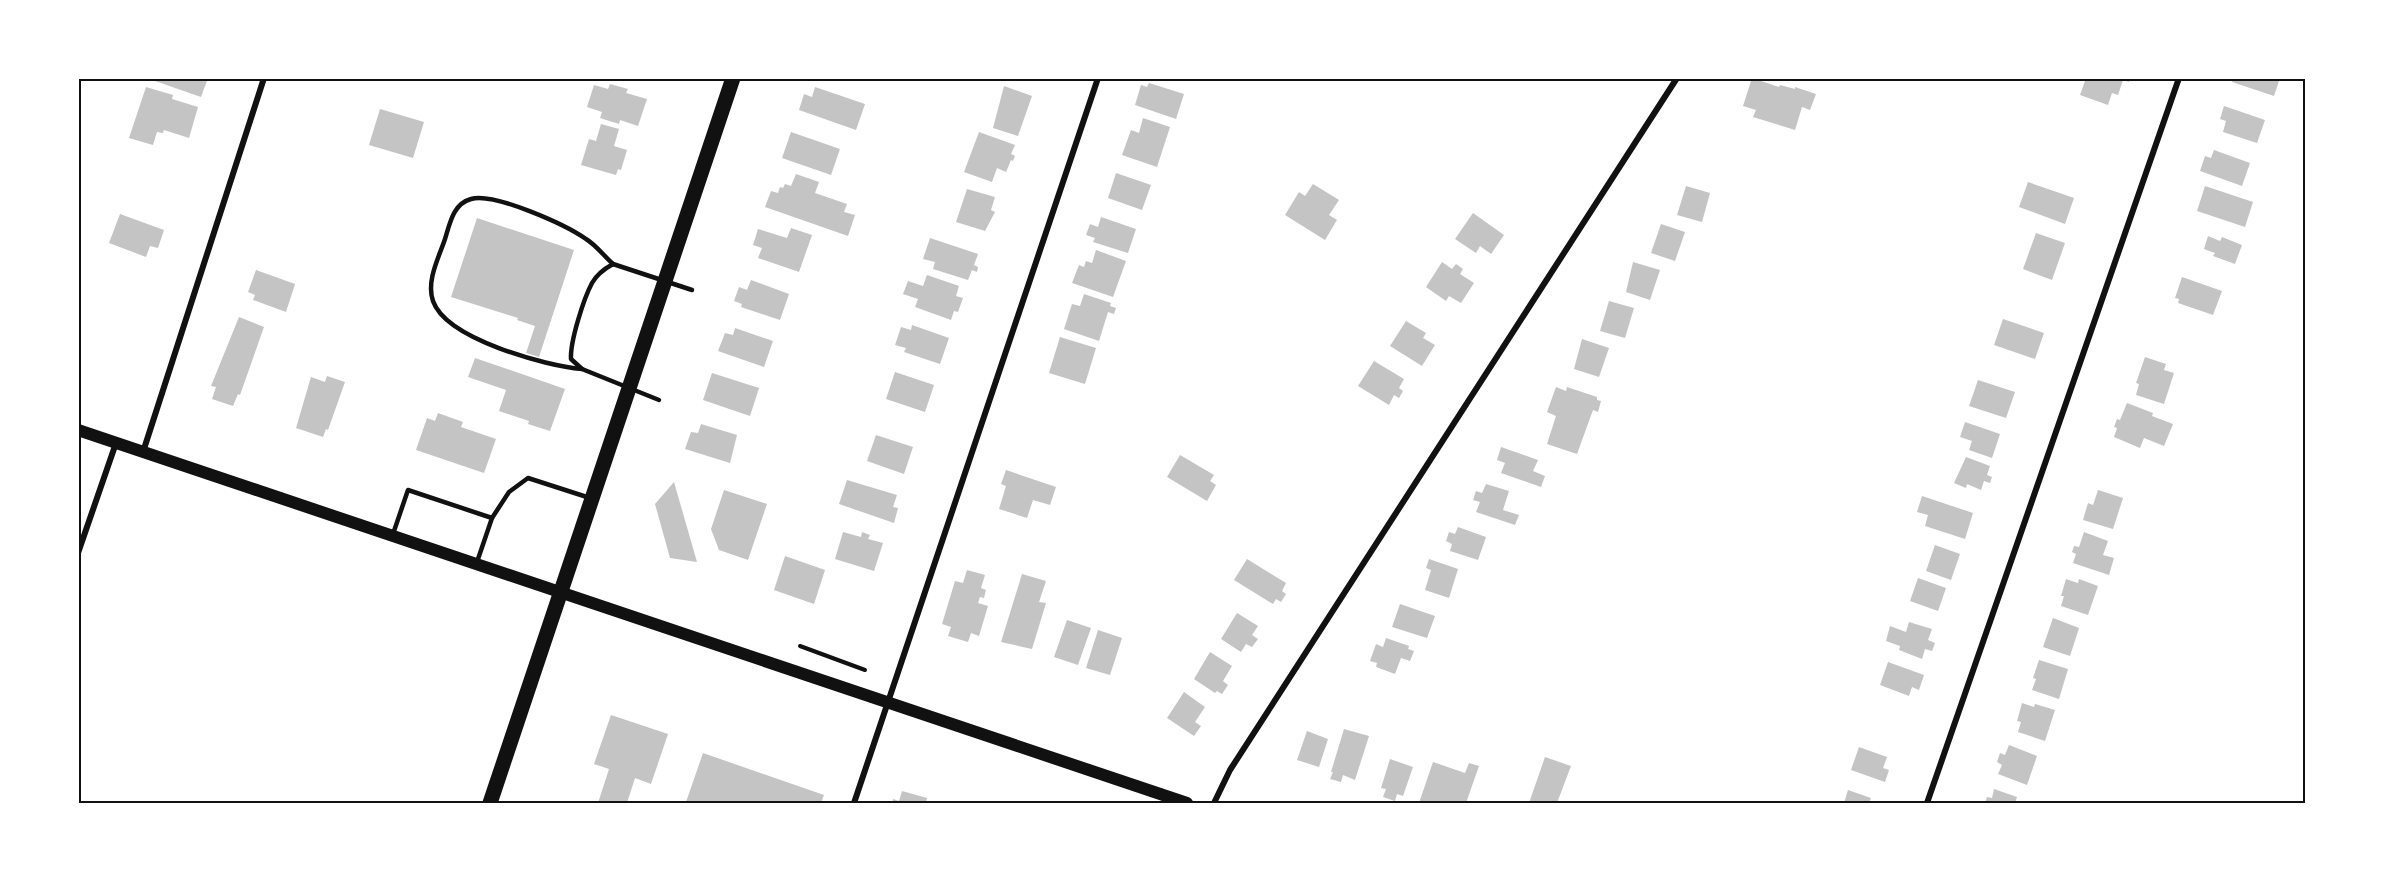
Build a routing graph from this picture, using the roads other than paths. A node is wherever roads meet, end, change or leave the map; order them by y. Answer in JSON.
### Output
{"nodes":[{"id":1,"x":264,"y":78,"type":"edge"},
{"id":2,"x":733,"y":78,"type":"edge"},
{"id":3,"x":1098,"y":78,"type":"edge"},
{"id":4,"x":1677,"y":78,"type":"edge"},
{"id":5,"x":2179,"y":78,"type":"edge"},
{"id":6,"x":613,"y":264,"type":"junction"},
{"id":7,"x":665,"y":282,"type":"junction"},
{"id":8,"x":692,"y":290,"type":"dead end"},
{"id":9,"x":582,"y":369,"type":"junction"},
{"id":10,"x":630,"y":388,"type":"junction"},
{"id":11,"x":659,"y":400,"type":"dead end"},
{"id":12,"x":78,"y":430,"type":"edge"},
{"id":13,"x":116,"y":443,"type":"junction"},
{"id":14,"x":143,"y":453,"type":"junction"},
{"id":15,"x":592,"y":499,"type":"junction"},
{"id":16,"x":492,"y":518,"type":"junction"},
{"id":17,"x":393,"y":536,"type":"junction"},
{"id":18,"x":78,"y":553,"type":"edge"},
{"id":19,"x":476,"y":564,"type":"junction"},
{"id":20,"x":561,"y":593,"type":"junction"},
{"id":21,"x":888,"y":703,"type":"junction"},
{"id":22,"x":490,"y":803,"type":"edge"},
{"id":23,"x":854,"y":803,"type":"edge"},
{"id":24,"x":1187,"y":803,"type":"edge"},
{"id":25,"x":1214,"y":803,"type":"edge"},
{"id":26,"x":1927,"y":803,"type":"edge"}],
"edges":[{"from":1,"to":14,"type":"street"},
{"from":2,"to":7,"type":"main road"},
{"from":3,"to":21,"type":"street"},
{"from":4,"to":25,"type":"street"},
{"from":5,"to":26,"type":"street"},
{"from":6,"to":7,"type":"lane"},
{"from":6,"to":9,"type":"lane"},
{"from":6,"to":9,"type":"lane"},
{"from":7,"to":8,"type":"lane"},
{"from":7,"to":10,"type":"main road"},
{"from":9,"to":10,"type":"lane"},
{"from":10,"to":11,"type":"lane"},
{"from":10,"to":15,"type":"main road"},
{"from":12,"to":13,"type":"main road"},
{"from":13,"to":14,"type":"main road"},
{"from":13,"to":18,"type":"street"},
{"from":14,"to":17,"type":"main road"},
{"from":15,"to":16,"type":"lane"},
{"from":15,"to":20,"type":"main road"},
{"from":16,"to":17,"type":"lane"},
{"from":16,"to":19,"type":"lane"},
{"from":17,"to":19,"type":"main road"},
{"from":19,"to":20,"type":"main road"},
{"from":20,"to":21,"type":"main road"},
{"from":20,"to":22,"type":"main road"},
{"from":21,"to":23,"type":"street"},
{"from":21,"to":24,"type":"main road"}]}
